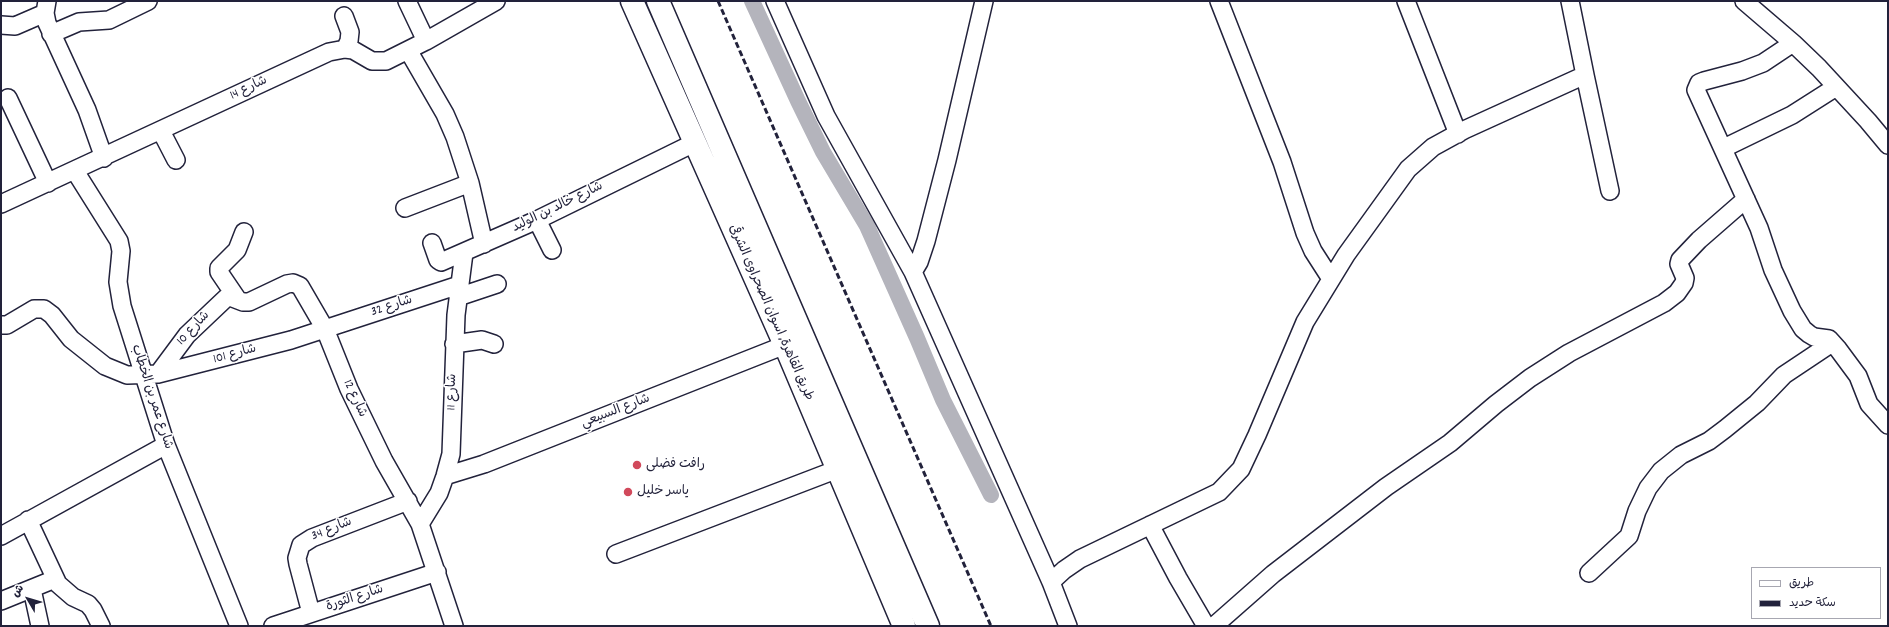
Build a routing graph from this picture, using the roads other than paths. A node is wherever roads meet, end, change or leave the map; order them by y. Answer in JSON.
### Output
{"nodes":[{"id":1,"x":148,"y":1,"type":"edge"},
{"id":2,"x":407,"y":1,"type":"edge"},
{"id":3,"x":496,"y":1,"type":"edge"},
{"id":4,"x":632,"y":1,"type":"edge"},
{"id":5,"x":658,"y":1,"type":"edge"},
{"id":6,"x":775,"y":1,"type":"edge"},
{"id":7,"x":984,"y":1,"type":"edge"},
{"id":8,"x":1219,"y":1,"type":"edge"},
{"id":9,"x":1406,"y":1,"type":"edge"},
{"id":10,"x":1570,"y":1,"type":"edge"},
{"id":11,"x":1744,"y":1,"type":"edge"},
{"id":12,"x":46,"y":7,"type":"edge"},
{"id":13,"x":344,"y":16,"type":"dead end"},
{"id":14,"x":1,"y":25,"type":"edge"},
{"id":15,"x":51,"y":34,"type":"junction"},
{"id":16,"x":426,"y":41,"type":"junction"},
{"id":17,"x":1793,"y":43,"type":"junction"},
{"id":18,"x":345,"y":49,"type":"junction"},
{"id":19,"x":408,"y":50,"type":"junction"},
{"id":20,"x":1585,"y":75,"type":"junction"},
{"id":21,"x":1836,"y":87,"type":"junction"},
{"id":22,"x":8,"y":98,"type":"dead end"},
{"id":23,"x":161,"y":131,"type":"junction"},
{"id":24,"x":1458,"y":134,"type":"junction"},
{"id":25,"x":694,"y":143,"type":"junction"},
{"id":26,"x":1888,"y":145,"type":"edge"},
{"id":27,"x":1724,"y":148,"type":"junction"},
{"id":28,"x":104,"y":158,"type":"junction"},
{"id":29,"x":176,"y":160,"type":"dead end"},
{"id":30,"x":75,"y":171,"type":"junction"},
{"id":31,"x":48,"y":183,"type":"junction"},
{"id":32,"x":470,"y":183,"type":"junction"},
{"id":33,"x":1610,"y":191,"type":"dead end"},
{"id":34,"x":1746,"y":199,"type":"junction"},
{"id":35,"x":1,"y":204,"type":"edge"},
{"id":36,"x":404,"y":208,"type":"dead end"},
{"id":37,"x":537,"y":220,"type":"junction"},
{"id":38,"x":244,"y":232,"type":"dead end"},
{"id":39,"x":432,"y":243,"type":"dead end"},
{"id":40,"x":484,"y":244,"type":"junction"},
{"id":41,"x":552,"y":250,"type":"dead end"},
{"id":42,"x":464,"y":253,"type":"junction"},
{"id":43,"x":913,"y":272,"type":"junction"},
{"id":44,"x":1331,"y":279,"type":"junction"},
{"id":45,"x":497,"y":284,"type":"dead end"},
{"id":46,"x":458,"y":291,"type":"junction"},
{"id":47,"x":238,"y":300,"type":"junction"},
{"id":48,"x":1,"y":325,"type":"edge"},
{"id":49,"x":325,"y":329,"type":"junction"},
{"id":50,"x":1832,"y":343,"type":"junction"},
{"id":51,"x":454,"y":344,"type":"junction"},
{"id":52,"x":494,"y":344,"type":"dead end"},
{"id":53,"x":785,"y":345,"type":"junction"},
{"id":54,"x":151,"y":374,"type":"junction"},
{"id":55,"x":1888,"y":425,"type":"edge"},
{"id":56,"x":166,"y":445,"type":"junction"},
{"id":57,"x":838,"y":469,"type":"junction"},
{"id":58,"x":446,"y":476,"type":"junction"},
{"id":59,"x":408,"y":501,"type":"junction"},
{"id":60,"x":28,"y":520,"type":"junction"},
{"id":61,"x":420,"y":524,"type":"junction"},
{"id":62,"x":1150,"y":525,"type":"junction"},
{"id":63,"x":1,"y":536,"type":"edge"},
{"id":64,"x":616,"y":554,"type":"dead end"},
{"id":65,"x":437,"y":572,"type":"junction"},
{"id":66,"x":1589,"y":573,"type":"dead end"},
{"id":67,"x":55,"y":579,"type":"junction"},
{"id":68,"x":1051,"y":582,"type":"junction"},
{"id":69,"x":32,"y":589,"type":"junction"},
{"id":70,"x":1,"y":601,"type":"edge"},
{"id":71,"x":311,"y":613,"type":"junction"},
{"id":72,"x":40,"y":626,"type":"edge"},
{"id":73,"x":101,"y":626,"type":"edge"},
{"id":74,"x":239,"y":626,"type":"edge"},
{"id":75,"x":273,"y":626,"type":"edge"},
{"id":76,"x":454,"y":626,"type":"edge"},
{"id":77,"x":904,"y":626,"type":"edge"},
{"id":78,"x":928,"y":626,"type":"edge"},
{"id":79,"x":1068,"y":626,"type":"edge"},
{"id":80,"x":1206,"y":626,"type":"edge"},
{"id":81,"x":1214,"y":626,"type":"edge"}],
"edges":[{"from":1,"to":15,"type":"street"},
{"from":2,"to":16,"type":"street"},
{"from":3,"to":16,"type":"street"},
{"from":4,"to":25,"type":"highway","name":"طريق القاهرة, اسوان الصحراوى الشرقى"},
{"from":5,"to":78,"type":"highway","name":"طريق القاهرة, اسوان الصحراوى الشرقى"},
{"from":6,"to":43,"type":"street"},
{"from":7,"to":43,"type":"street"},
{"from":8,"to":44,"type":"street"},
{"from":9,"to":24,"type":"street"},
{"from":10,"to":20,"type":"street"},
{"from":11,"to":17,"type":"street"},
{"from":12,"to":14,"type":"street"},
{"from":12,"to":15,"type":"street"},
{"from":13,"to":18,"type":"street"},
{"from":15,"to":28,"type":"street"},
{"from":16,"to":19,"type":"street"},
{"from":17,"to":21,"type":"street"},
{"from":17,"to":27,"type":"street"},
{"from":18,"to":19,"type":"street"},
{"from":18,"to":23,"type":"street","name":"شارع 14"},
{"from":19,"to":32,"type":"street"},
{"from":20,"to":24,"type":"street"},
{"from":20,"to":33,"type":"street"},
{"from":21,"to":26,"type":"street"},
{"from":21,"to":27,"type":"street"},
{"from":22,"to":31,"type":"street"},
{"from":23,"to":28,"type":"street","name":"شارع 14"},
{"from":23,"to":29,"type":"street"},
{"from":24,"to":44,"type":"street"},
{"from":25,"to":37,"type":"street","name":"شارع خالد بن الوليد"},
{"from":25,"to":53,"type":"highway","name":"طريق القاهرة, اسوان الصحراوى الشرقى"},
{"from":27,"to":34,"type":"street"},
{"from":28,"to":30,"type":"street","name":"شارع 14"},
{"from":30,"to":31,"type":"street","name":"شارع 14"},
{"from":30,"to":54,"type":"street","name":"شارع عمر بن الخطاب"},
{"from":31,"to":35,"type":"street","name":"شارع 14"},
{"from":32,"to":36,"type":"street"},
{"from":32,"to":40,"type":"street"},
{"from":34,"to":50,"type":"street"},
{"from":34,"to":81,"type":"street"},
{"from":37,"to":40,"type":"street","name":"شارع خالد بن الوليد"},
{"from":37,"to":41,"type":"street"},
{"from":38,"to":47,"type":"street"},
{"from":39,"to":42,"type":"street","name":"شارع خالد بن الوليد"},
{"from":40,"to":42,"type":"street","name":"شارع خالد بن الوليد"},
{"from":42,"to":46,"type":"street","name":"شارع 11"},
{"from":43,"to":68,"type":"street"},
{"from":44,"to":62,"type":"street"},
{"from":45,"to":46,"type":"street","name":"شارع 32"},
{"from":46,"to":49,"type":"street","name":"شارع 32"},
{"from":46,"to":51,"type":"street","name":"شارع 11"},
{"from":47,"to":49,"type":"street","name":"شارع 12"},
{"from":47,"to":54,"type":"street","name":"شارع 10"},
{"from":48,"to":54,"type":"street","name":"شارع 101"},
{"from":49,"to":54,"type":"street","name":"شارع 101"},
{"from":49,"to":59,"type":"street","name":"شارع 12"},
{"from":50,"to":55,"type":"street"},
{"from":50,"to":66,"type":"street"},
{"from":51,"to":52,"type":"street"},
{"from":51,"to":58,"type":"street","name":"شارع 11"},
{"from":53,"to":57,"type":"highway","name":"طريق القاهرة, اسوان الصحراوى الشرقى"},
{"from":53,"to":58,"type":"street","name":"شارع السبيعي"},
{"from":54,"to":56,"type":"street","name":"شارع عمر بن الخطاب"},
{"from":56,"to":60,"type":"street"},
{"from":56,"to":74,"type":"street","name":"شارع عمر بن الخطاب"},
{"from":57,"to":64,"type":"street"},
{"from":57,"to":77,"type":"highway","name":"طريق القاهرة, اسوان الصحراوى الشرقى"},
{"from":58,"to":61,"type":"street","name":"شارع 11"},
{"from":59,"to":61,"type":"street","name":"شارع 12"},
{"from":59,"to":71,"type":"street","name":"شارع 34"},
{"from":60,"to":63,"type":"street"},
{"from":60,"to":67,"type":"street"},
{"from":61,"to":65,"type":"street","name":"شارع 12"},
{"from":62,"to":68,"type":"street"},
{"from":62,"to":80,"type":"street"},
{"from":65,"to":71,"type":"street","name":"شارع الثورة"},
{"from":65,"to":76,"type":"street","name":"شارع 12"},
{"from":67,"to":69,"type":"street"},
{"from":67,"to":73,"type":"street"},
{"from":68,"to":79,"type":"street"},
{"from":69,"to":70,"type":"street"},
{"from":69,"to":72,"type":"street"},
{"from":71,"to":75,"type":"street","name":"شارع الثورة"}]}
